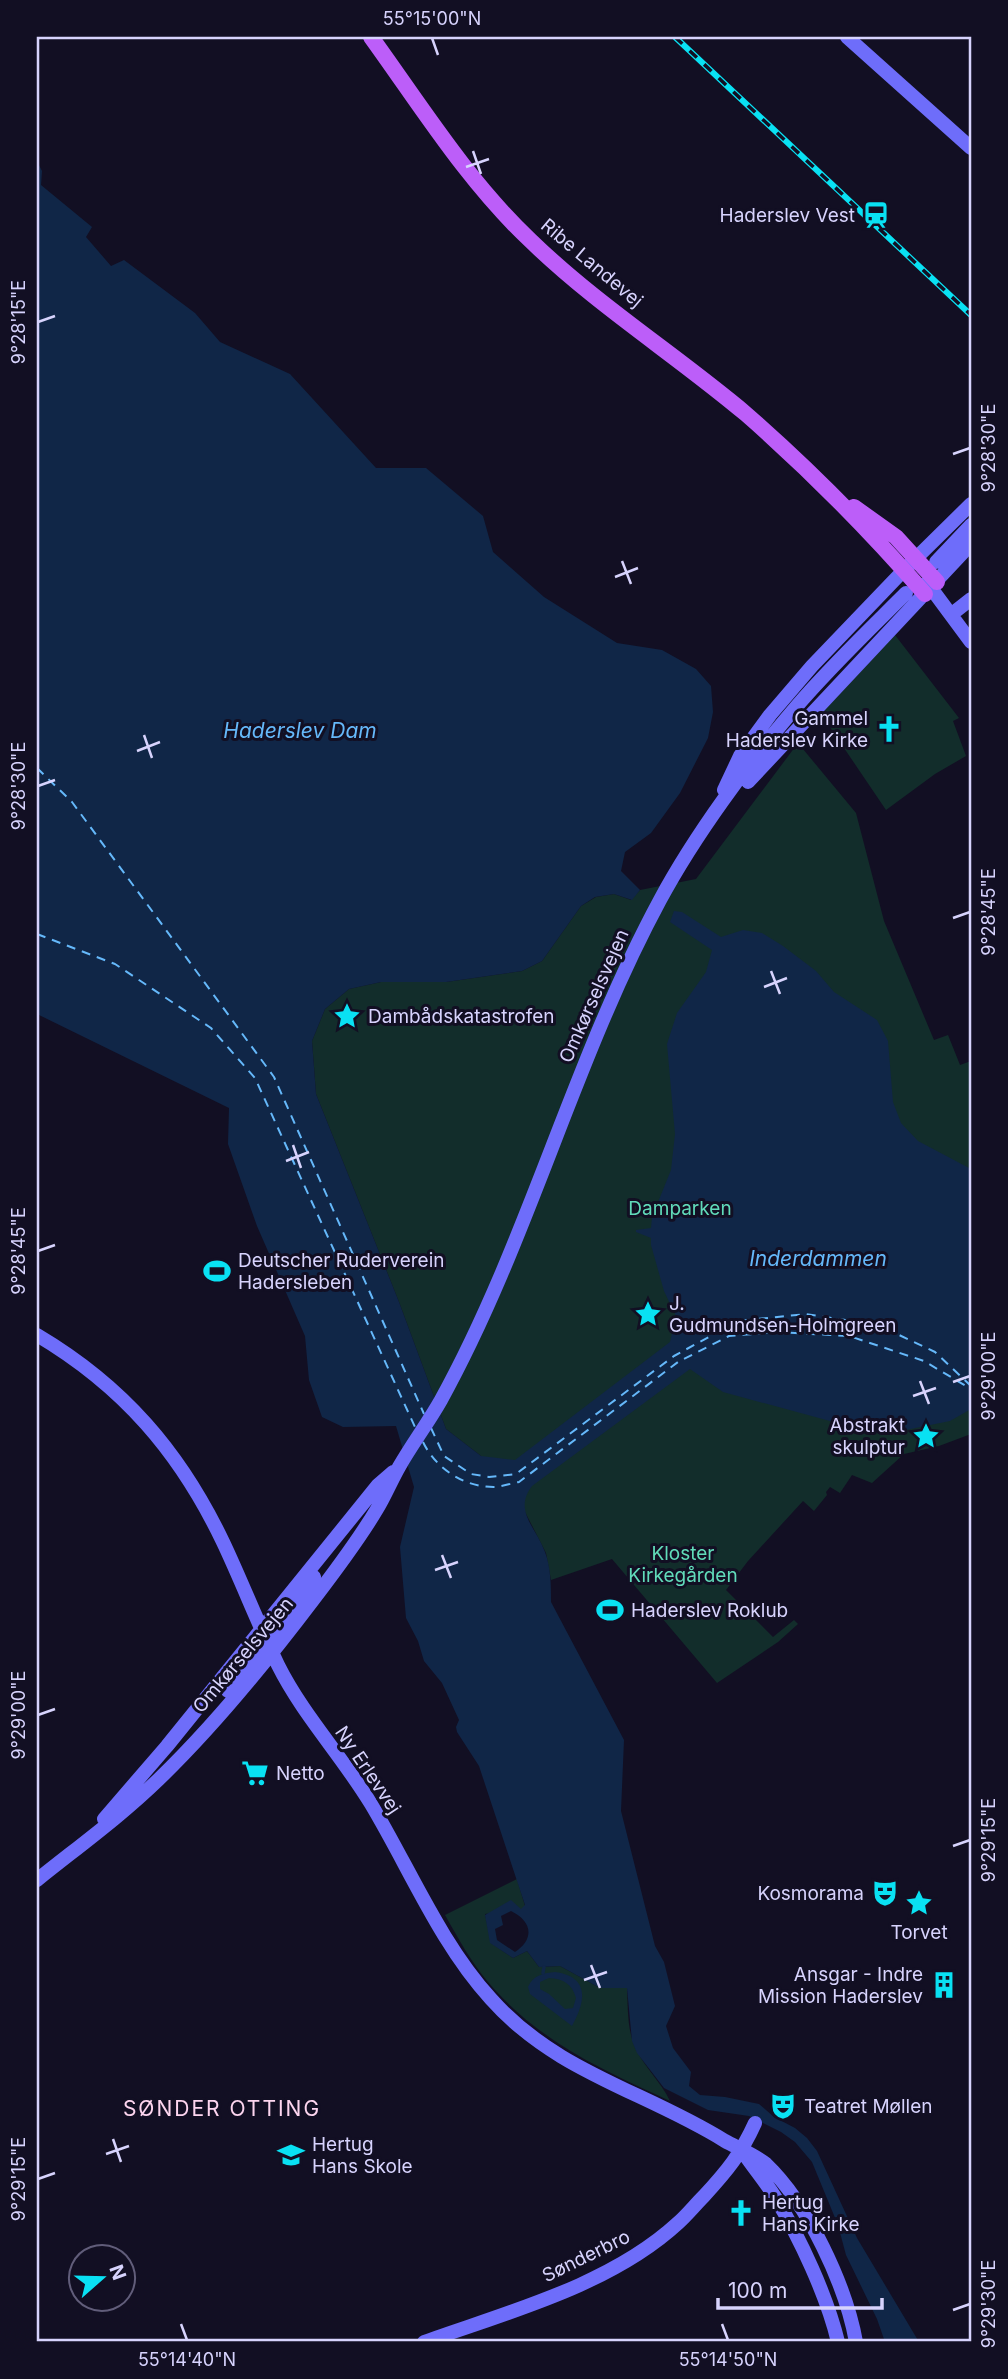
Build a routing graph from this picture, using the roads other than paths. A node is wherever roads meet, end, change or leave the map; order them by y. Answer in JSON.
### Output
{"nodes":[{"id":1,"x":371,"y":37,"type":"edge"},
{"id":2,"x":847,"y":37,"type":"edge"},
{"id":3,"x":971,"y":148,"type":"edge"},
{"id":4,"x":824,"y":486,"type":"junction"},
{"id":5,"x":971,"y":503,"type":"edge"},
{"id":6,"x":971,"y":525,"type":"edge"},
{"id":7,"x":971,"y":544,"type":"edge"},
{"id":8,"x":936,"y":562,"type":"dead end"},
{"id":9,"x":910,"y":564,"type":"junction"},
{"id":10,"x":931,"y":588,"type":"junction"},
{"id":11,"x":906,"y":593,"type":"dead end"},
{"id":12,"x":971,"y":599,"type":"edge"},
{"id":13,"x":957,"y":610,"type":"junction"},
{"id":14,"x":971,"y":634,"type":"edge"},
{"id":15,"x":971,"y":642,"type":"edge"},
{"id":16,"x":971,"y":652,"type":"edge"},
{"id":17,"x":706,"y":826,"type":"junction"},
{"id":18,"x":37,"y":1335,"type":"edge"},
{"id":19,"x":399,"y":1466,"type":"junction"},
{"id":20,"x":333,"y":1539,"type":"junction"},
{"id":21,"x":261,"y":1629,"type":"junction"},
{"id":22,"x":273,"y":1654,"type":"junction"},
{"id":23,"x":201,"y":1735,"type":"junction"},
{"id":24,"x":84,"y":1842,"type":"junction"},
{"id":25,"x":37,"y":1880,"type":"edge"},
{"id":26,"x":755,"y":2123,"type":"dead end"},
{"id":27,"x":742,"y":2151,"type":"junction"},
{"id":28,"x":424,"y":2342,"type":"edge"},
{"id":29,"x":838,"y":2342,"type":"edge"},
{"id":30,"x":856,"y":2342,"type":"edge"}],
"edges":[{"from":1,"to":4,"type":"main road","name":"Ribe Landevej"},
{"from":2,"to":3,"type":"main road"},
{"from":4,"to":9,"type":"main road","name":"Ribe Landevej"},
{"from":4,"to":9,"type":"main road","name":"Ribe Landevej"},
{"from":5,"to":9,"type":"main road"},
{"from":6,"to":8,"type":"main road"},
{"from":7,"to":10,"type":"main road"},
{"from":9,"to":10,"type":"main road","name":"Ribe Landevej"},
{"from":9,"to":17,"type":"main road"},
{"from":10,"to":13,"type":"main road"},
{"from":10,"to":15,"type":"main road"},
{"from":10,"to":16,"type":"main road"},
{"from":10,"to":17,"type":"main road"},
{"from":11,"to":17,"type":"main road","name":"Omkørselsvejen"},
{"from":12,"to":13,"type":"main road"},
{"from":13,"to":14,"type":"main road"},
{"from":17,"to":19,"type":"main road","name":"Omkørselsvejen"},
{"from":18,"to":21,"type":"main road","name":"Ny Erlevvej"},
{"from":19,"to":20,"type":"main road","name":"Omkørselsvejen"},
{"from":19,"to":22,"type":"main road","name":"Omkørselsvejen"},
{"from":20,"to":21,"type":"main road","name":"Omkørselsvejen"},
{"from":20,"to":22,"type":"main road"},
{"from":21,"to":22,"type":"main road","name":"Ny Erlevvej"},
{"from":21,"to":23,"type":"main road"},
{"from":21,"to":24,"type":"main road","name":"Omkørselsvejen"},
{"from":22,"to":23,"type":"main road","name":"Omkørselsvejen"},
{"from":22,"to":27,"type":"main road","name":"Ny Erlevvej"},
{"from":23,"to":24,"type":"main road","name":"Omkørselsvejen"},
{"from":24,"to":25,"type":"main road","name":"Omkørselsvejen"},
{"from":26,"to":27,"type":"main road","name":"Sønderbro"},
{"from":27,"to":28,"type":"main road","name":"Sønderbro"},
{"from":27,"to":29,"type":"main road"},
{"from":27,"to":30,"type":"main road","name":"Ny Erlevvej"}]}
